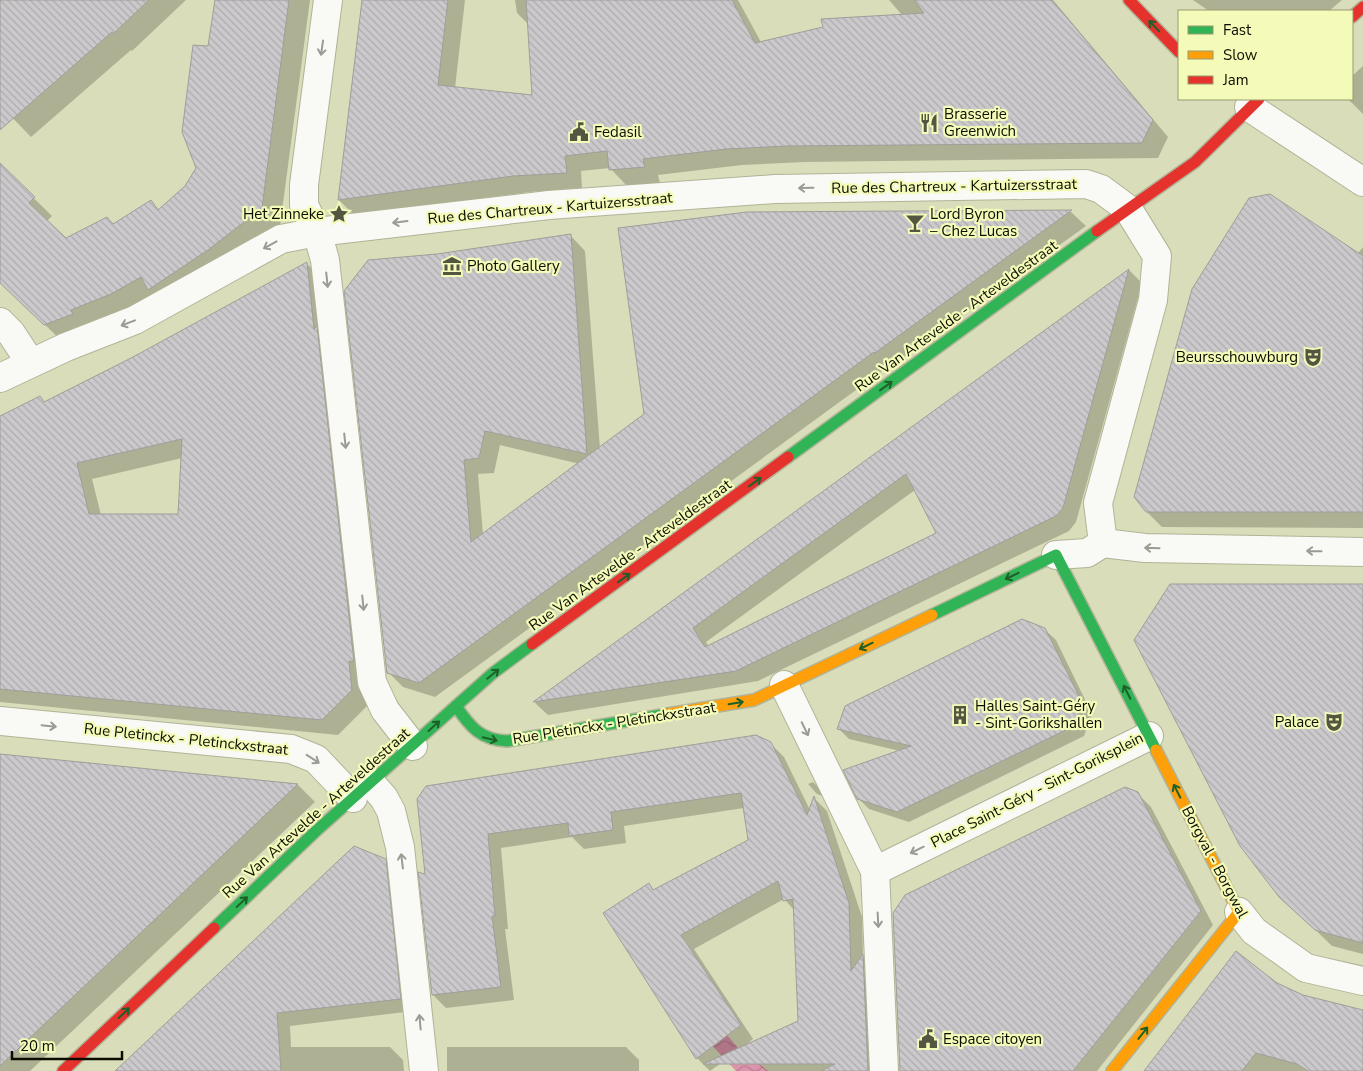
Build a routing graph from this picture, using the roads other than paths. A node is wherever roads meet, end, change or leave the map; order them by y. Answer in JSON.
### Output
{"nodes":[{"id":1,"x":328,"y":0,"type":"edge"},
{"id":2,"x":1129,"y":0,"type":"edge"},
{"id":3,"x":1363,"y":7,"type":"edge"},
{"id":4,"x":1353,"y":15,"type":"edge"},
{"id":5,"x":1178,"y":51,"type":"edge"},
{"id":6,"x":1249,"y":102,"type":"edge"},
{"id":7,"x":1363,"y":182,"type":"edge"},
{"id":8,"x":1128,"y":209,"type":"junction"},
{"id":9,"x":317,"y":232,"type":"junction"},
{"id":10,"x":0,"y":322,"type":"edge"},
{"id":11,"x":30,"y":362,"type":"junction"},
{"id":12,"x":0,"y":378,"type":"edge"},
{"id":13,"x":1103,"y":543,"type":"junction"},
{"id":14,"x":1363,"y":552,"type":"edge"},
{"id":15,"x":1056,"y":555,"type":"junction"},
{"id":16,"x":784,"y":686,"type":"junction"},
{"id":17,"x":456,"y":706,"type":"junction"},
{"id":18,"x":0,"y":721,"type":"edge"},
{"id":19,"x":1149,"y":736,"type":"junction"},
{"id":20,"x":413,"y":746,"type":"junction"},
{"id":21,"x":362,"y":790,"type":"junction"},
{"id":22,"x":875,"y":871,"type":"junction"},
{"id":23,"x":1239,"y":912,"type":"junction"},
{"id":24,"x":1363,"y":981,"type":"edge"},
{"id":25,"x":63,"y":1071,"type":"edge"},
{"id":26,"x":424,"y":1071,"type":"edge"},
{"id":27,"x":884,"y":1071,"type":"edge"},
{"id":28,"x":1112,"y":1071,"type":"edge"}],
"edges":[{"from":1,"to":9,"type":"street","one_way":true},
{"from":5,"to":2,"type":"street","one_way":true},
{"from":3,"to":4,"type":"street"},
{"from":6,"to":7,"type":"street"},
{"from":6,"to":8,"type":"street","name":"Rue Van Artevelde - Arteveldestraat"},
{"from":8,"to":9,"type":"street","name":"Rue des Chartreux - Kartuizersstraat","one_way":true},
{"from":8,"to":13,"type":"street"},
{"from":17,"to":8,"type":"street","name":"Rue Van Artevelde - Arteveldestraat","one_way":true},
{"from":9,"to":11,"type":"street","name":"Rue des Chartreux - Kartuizersstraat","one_way":true},
{"from":9,"to":20,"type":"street","one_way":true},
{"from":10,"to":11,"type":"street"},
{"from":11,"to":12,"type":"street","name":"Rue des Chartreux - Kartuizersstraat"},
{"from":14,"to":13,"type":"street","one_way":true},
{"from":13,"to":15,"type":"street"},
{"from":15,"to":16,"type":"street","one_way":true},
{"from":19,"to":15,"type":"street","name":"Place Saint-Géry - Sint-Goriksplein","one_way":true},
{"from":17,"to":16,"type":"street","name":"Rue Pletinckx - Pletinckxstraat","one_way":true},
{"from":16,"to":22,"type":"street","one_way":true},
{"from":20,"to":17,"type":"street","name":"Rue Van Artevelde - Arteveldestraat","one_way":true},
{"from":18,"to":21,"type":"street","name":"Rue Pletinckx - Pletinckxstraat","one_way":true},
{"from":19,"to":22,"type":"street","name":"Place Saint-Géry - Sint-Goriksplein","one_way":true},
{"from":23,"to":19,"type":"street","name":"Borgval - Borgwal","one_way":true},
{"from":20,"to":21,"type":"street","name":"Rue Van Artevelde - Arteveldestraat"},
{"from":25,"to":21,"type":"street","name":"Rue Van Artevelde - Arteveldestraat","one_way":true},
{"from":26,"to":21,"type":"street","name":"Rue Pletinckx - Pletinckxstraat","one_way":true},
{"from":22,"to":27,"type":"street","one_way":true},
{"from":23,"to":24,"type":"street","name":"Borgval - Borgwal"},
{"from":28,"to":23,"type":"street","one_way":true}]}
